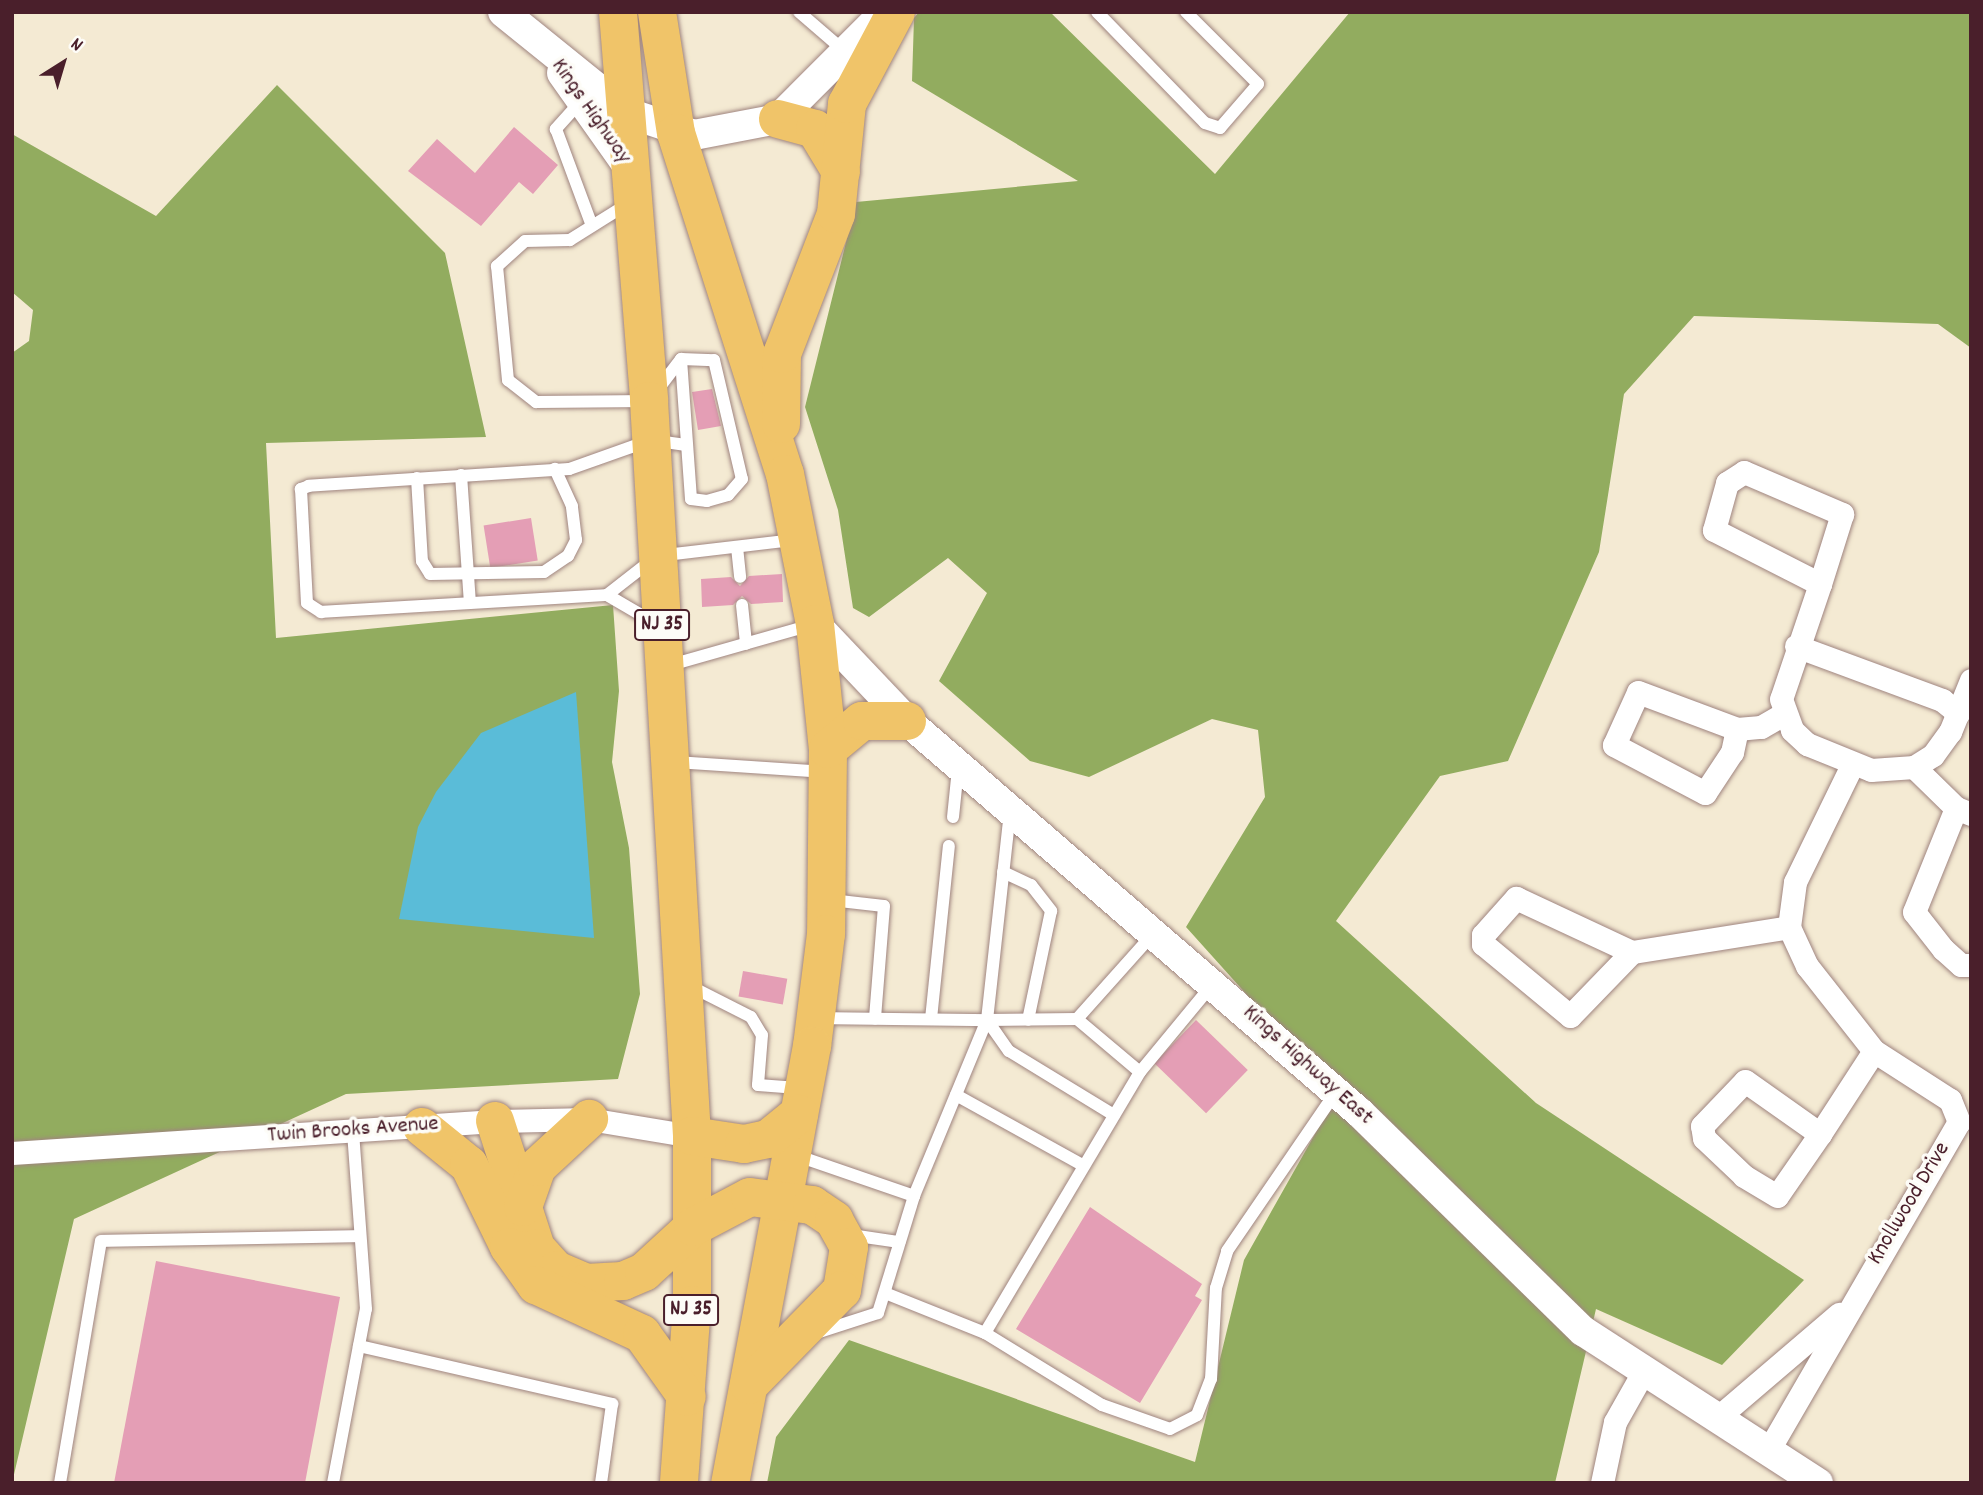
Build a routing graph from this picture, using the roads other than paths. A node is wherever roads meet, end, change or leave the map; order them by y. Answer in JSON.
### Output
{"nodes":[{"id":1,"x":503,"y":12,"type":"edge"},
{"id":2,"x":618,"y":12,"type":"edge"},
{"id":3,"x":657,"y":12,"type":"edge"},
{"id":4,"x":799,"y":12,"type":"edge"},
{"id":5,"x":886,"y":12,"type":"edge"},
{"id":6,"x":895,"y":12,"type":"edge"},
{"id":7,"x":1097,"y":12,"type":"edge"},
{"id":8,"x":1186,"y":12,"type":"edge"},
{"id":9,"x":546,"y":50,"type":"junction"},
{"id":10,"x":843,"y":50,"type":"junction"},
{"id":11,"x":581,"y":101,"type":"junction"},
{"id":12,"x":628,"y":113,"type":"junction"},
{"id":13,"x":778,"y":119,"type":"junction"},
{"id":14,"x":676,"y":132,"type":"junction"},
{"id":15,"x":841,"y":172,"type":"junction"},
{"id":16,"x":635,"y":187,"type":"junction"},
{"id":17,"x":592,"y":226,"type":"junction"},
{"id":18,"x":681,"y":359,"type":"junction"},
{"id":19,"x":649,"y":401,"type":"junction"},
{"id":20,"x":749,"y":412,"type":"junction"},
{"id":21,"x":668,"y":442,"type":"junction"},
{"id":22,"x":555,"y":470,"type":"junction"},
{"id":23,"x":785,"y":474,"type":"junction"},
{"id":24,"x":461,"y":475,"type":"junction"},
{"id":25,"x":417,"y":478,"type":"junction"},
{"id":26,"x":798,"y":540,"type":"junction"},
{"id":27,"x":737,"y":547,"type":"junction"},
{"id":28,"x":657,"y":556,"type":"junction"},
{"id":29,"x":740,"y":576,"type":"dead end"},
{"id":30,"x":468,"y":577,"type":"junction"},
{"id":31,"x":1820,"y":584,"type":"junction"},
{"id":32,"x":607,"y":595,"type":"junction"},
{"id":33,"x":470,"y":603,"type":"junction"},
{"id":34,"x":742,"y":605,"type":"dead end"},
{"id":35,"x":815,"y":624,"type":"junction"},
{"id":36,"x":662,"y":628,"type":"junction"},
{"id":37,"x":746,"y":644,"type":"junction"},
{"id":38,"x":1797,"y":646,"type":"junction"},
{"id":39,"x":665,"y":667,"type":"junction"},
{"id":40,"x":1971,"y":680,"type":"edge"},
{"id":41,"x":1785,"y":713,"type":"junction"},
{"id":42,"x":1958,"y":713,"type":"junction"},
{"id":43,"x":907,"y":720,"type":"junction"},
{"id":44,"x":1738,"y":729,"type":"junction"},
{"id":45,"x":671,"y":761,"type":"junction"},
{"id":46,"x":829,"y":761,"type":"junction"},
{"id":47,"x":1853,"y":763,"type":"junction"},
{"id":48,"x":959,"y":764,"type":"junction"},
{"id":49,"x":1914,"y":767,"type":"junction"},
{"id":50,"x":1010,"y":807,"type":"junction"},
{"id":51,"x":1964,"y":811,"type":"edge"},
{"id":52,"x":953,"y":817,"type":"dead end"},
{"id":53,"x":949,"y":846,"type":"dead end"},
{"id":54,"x":1003,"y":872,"type":"junction"},
{"id":55,"x":827,"y":900,"type":"junction"},
{"id":56,"x":1789,"y":927,"type":"junction"},
{"id":57,"x":1156,"y":930,"type":"junction"},
{"id":58,"x":1632,"y":952,"type":"junction"},
{"id":59,"x":1971,"y":965,"type":"edge"},
{"id":60,"x":1214,"y":982,"type":"junction"},
{"id":61,"x":684,"y":983,"type":"junction"},
{"id":62,"x":816,"y":1018,"type":"junction"},
{"id":63,"x":875,"y":1019,"type":"junction"},
{"id":64,"x":931,"y":1019,"type":"junction"},
{"id":65,"x":1077,"y":1019,"type":"junction"},
{"id":66,"x":986,"y":1020,"type":"junction"},
{"id":67,"x":1028,"y":1020,"type":"junction"},
{"id":68,"x":1874,"y":1051,"type":"junction"},
{"id":69,"x":1140,"y":1072,"type":"junction"},
{"id":70,"x":1337,"y":1092,"type":"junction"},
{"id":71,"x":956,"y":1095,"type":"junction"},
{"id":72,"x":801,"y":1101,"type":"junction"},
{"id":73,"x":1965,"y":1105,"type":"edge"},
{"id":74,"x":1114,"y":1115,"type":"junction"},
{"id":75,"x":589,"y":1119,"type":"junction"},
{"id":76,"x":495,"y":1121,"type":"junction"},
{"id":77,"x":422,"y":1127,"type":"junction"},
{"id":78,"x":353,"y":1132,"type":"junction"},
{"id":79,"x":1820,"y":1134,"type":"junction"},
{"id":80,"x":692,"y":1136,"type":"junction"},
{"id":81,"x":12,"y":1153,"type":"edge"},
{"id":82,"x":792,"y":1154,"type":"junction"},
{"id":83,"x":1084,"y":1166,"type":"junction"},
{"id":84,"x":914,"y":1196,"type":"junction"},
{"id":85,"x":783,"y":1201,"type":"junction"},
{"id":86,"x":523,"y":1208,"type":"junction"},
{"id":87,"x":693,"y":1227,"type":"junction"},
{"id":88,"x":844,"y":1234,"type":"junction"},
{"id":89,"x":360,"y":1236,"type":"junction"},
{"id":90,"x":899,"y":1242,"type":"junction"},
{"id":91,"x":886,"y":1293,"type":"junction"},
{"id":92,"x":1847,"y":1307,"type":"junction"},
{"id":93,"x":985,"y":1333,"type":"junction"},
{"id":94,"x":797,"y":1337,"type":"junction"},
{"id":95,"x":359,"y":1346,"type":"junction"},
{"id":96,"x":1642,"y":1374,"type":"junction"},
{"id":97,"x":749,"y":1385,"type":"junction"},
{"id":98,"x":687,"y":1397,"type":"junction"},
{"id":99,"x":1716,"y":1419,"type":"junction"},
{"id":100,"x":1768,"y":1451,"type":"junction"},
{"id":101,"x":60,"y":1483,"type":"edge"},
{"id":102,"x":334,"y":1483,"type":"edge"},
{"id":103,"x":601,"y":1483,"type":"edge"},
{"id":104,"x":679,"y":1483,"type":"edge"},
{"id":105,"x":730,"y":1483,"type":"edge"},
{"id":106,"x":1602,"y":1483,"type":"edge"},
{"id":107,"x":1818,"y":1483,"type":"edge"}],
"edges":[{"from":1,"to":9,"type":"street","name":"Kings Highway"},
{"from":2,"to":12,"type":"highway","number":"NJ 35"},
{"from":3,"to":14,"type":"highway"},
{"from":4,"to":10,"type":"lane"},
{"from":5,"to":10,"type":"street"},
{"from":6,"to":15,"type":"highway"},
{"from":7,"to":8,"type":"lane"},
{"from":9,"to":11,"type":"street","name":"Kings Highway"},
{"from":9,"to":12,"type":"street","name":"Kings Highway"},
{"from":10,"to":13,"type":"street"},
{"from":11,"to":16,"type":"street","name":"Kings Highway"},
{"from":11,"to":17,"type":"lane"},
{"from":12,"to":14,"type":"street","name":"Kings Highway"},
{"from":12,"to":16,"type":"highway","number":"NJ 35"},
{"from":13,"to":14,"type":"street"},
{"from":13,"to":15,"type":"highway"},
{"from":14,"to":20,"type":"highway"},
{"from":15,"to":23,"type":"highway"},
{"from":16,"to":17,"type":"lane"},
{"from":16,"to":19,"type":"highway","number":"NJ 35"},
{"from":17,"to":19,"type":"lane"},
{"from":18,"to":19,"type":"lane"},
{"from":18,"to":20,"type":"lane"},
{"from":18,"to":21,"type":"lane"},
{"from":19,"to":21,"type":"highway","number":"NJ 35"},
{"from":20,"to":21,"type":"lane"},
{"from":20,"to":23,"type":"highway"},
{"from":21,"to":22,"type":"lane"},
{"from":21,"to":28,"type":"highway","number":"NJ 35"},
{"from":22,"to":24,"type":"lane"},
{"from":22,"to":30,"type":"lane"},
{"from":23,"to":26,"type":"highway"},
{"from":24,"to":25,"type":"lane"},
{"from":24,"to":30,"type":"lane"},
{"from":25,"to":30,"type":"lane"},
{"from":25,"to":33,"type":"lane"},
{"from":26,"to":27,"type":"lane"},
{"from":26,"to":35,"type":"highway"},
{"from":27,"to":28,"type":"lane"},
{"from":27,"to":29,"type":"lane"},
{"from":28,"to":32,"type":"lane"},
{"from":28,"to":36,"type":"highway","number":"NJ 35"},
{"from":30,"to":33,"type":"lane"},
{"from":31,"to":31,"type":"street"},
{"from":31,"to":38,"type":"street"},
{"from":32,"to":33,"type":"lane"},
{"from":32,"to":36,"type":"lane"},
{"from":34,"to":37,"type":"lane"},
{"from":35,"to":37,"type":"lane"},
{"from":35,"to":43,"type":"street","name":"Kings Highway East"},
{"from":35,"to":46,"type":"highway"},
{"from":36,"to":39,"type":"highway","number":"NJ 35"},
{"from":37,"to":39,"type":"lane"},
{"from":38,"to":41,"type":"street"},
{"from":38,"to":42,"type":"street"},
{"from":39,"to":45,"type":"highway","number":"NJ 35"},
{"from":40,"to":42,"type":"street"},
{"from":41,"to":44,"type":"street"},
{"from":41,"to":47,"type":"street"},
{"from":42,"to":49,"type":"street"},
{"from":43,"to":46,"type":"highway"},
{"from":43,"to":48,"type":"street","name":"Kings Highway East"},
{"from":44,"to":44,"type":"street"},
{"from":45,"to":46,"type":"lane"},
{"from":45,"to":61,"type":"highway","number":"NJ 35"},
{"from":46,"to":55,"type":"highway"},
{"from":47,"to":49,"type":"street"},
{"from":47,"to":56,"type":"street"},
{"from":48,"to":50,"type":"street","name":"Kings Highway East"},
{"from":48,"to":52,"type":"lane"},
{"from":49,"to":51,"type":"street"},
{"from":50,"to":54,"type":"lane"},
{"from":50,"to":57,"type":"street","name":"Kings Highway East"},
{"from":51,"to":59,"type":"street"},
{"from":53,"to":64,"type":"lane"},
{"from":54,"to":66,"type":"lane"},
{"from":54,"to":67,"type":"lane"},
{"from":55,"to":62,"type":"highway"},
{"from":55,"to":63,"type":"lane"},
{"from":56,"to":58,"type":"street"},
{"from":56,"to":68,"type":"street","name":"Knollwood Drive"},
{"from":57,"to":60,"type":"street","name":"Kings Highway East"},
{"from":57,"to":65,"type":"lane"},
{"from":58,"to":58,"type":"street"},
{"from":60,"to":69,"type":"lane"},
{"from":60,"to":70,"type":"street","name":"Kings Highway East"},
{"from":61,"to":72,"type":"lane"},
{"from":61,"to":80,"type":"highway","number":"NJ 35"},
{"from":62,"to":63,"type":"lane"},
{"from":62,"to":72,"type":"highway"},
{"from":63,"to":64,"type":"lane"},
{"from":64,"to":66,"type":"lane"},
{"from":65,"to":67,"type":"lane"},
{"from":65,"to":69,"type":"lane"},
{"from":66,"to":67,"type":"lane"},
{"from":66,"to":71,"type":"lane"},
{"from":66,"to":74,"type":"lane"},
{"from":68,"to":73,"type":"street","name":"Knollwood Drive"},
{"from":68,"to":79,"type":"street"},
{"from":69,"to":74,"type":"lane"},
{"from":70,"to":93,"type":"lane"},
{"from":70,"to":96,"type":"street","name":"Kings Highway East"},
{"from":71,"to":83,"type":"lane"},
{"from":71,"to":84,"type":"lane"},
{"from":72,"to":80,"type":"highway"},
{"from":72,"to":82,"type":"highway"},
{"from":73,"to":92,"type":"street","name":"Knollwood Drive"},
{"from":74,"to":83,"type":"lane"},
{"from":75,"to":76,"type":"street","name":"Twin Brooks Avenue"},
{"from":75,"to":80,"type":"street","name":"Twin Brooks Avenue"},
{"from":75,"to":86,"type":"highway"},
{"from":76,"to":77,"type":"street","name":"Twin Brooks Avenue"},
{"from":76,"to":86,"type":"highway"},
{"from":77,"to":78,"type":"street","name":"Twin Brooks Avenue"},
{"from":77,"to":98,"type":"highway"},
{"from":78,"to":81,"type":"street","name":"Twin Brooks Avenue"},
{"from":78,"to":89,"type":"lane"},
{"from":79,"to":79,"type":"street"},
{"from":80,"to":87,"type":"highway","number":"NJ 35"},
{"from":82,"to":84,"type":"lane"},
{"from":82,"to":85,"type":"highway"},
{"from":83,"to":93,"type":"lane"},
{"from":84,"to":90,"type":"lane"},
{"from":85,"to":87,"type":"highway"},
{"from":85,"to":88,"type":"highway"},
{"from":85,"to":97,"type":"highway"},
{"from":86,"to":87,"type":"highway"},
{"from":87,"to":98,"type":"highway","number":"NJ 35"},
{"from":88,"to":90,"type":"lane"},
{"from":88,"to":94,"type":"highway"},
{"from":89,"to":95,"type":"lane"},
{"from":89,"to":101,"type":"lane"},
{"from":90,"to":91,"type":"lane"},
{"from":91,"to":93,"type":"lane"},
{"from":91,"to":94,"type":"lane"},
{"from":92,"to":99,"type":"street","name":"Knollwood Drive"},
{"from":92,"to":100,"type":"street","name":"Knollwood Drive"},
{"from":94,"to":97,"type":"highway"},
{"from":95,"to":102,"type":"lane"},
{"from":95,"to":103,"type":"lane"},
{"from":96,"to":99,"type":"street","name":"Kings Highway East"},
{"from":96,"to":106,"type":"street"},
{"from":97,"to":105,"type":"highway"},
{"from":98,"to":104,"type":"highway","number":"NJ 35"},
{"from":99,"to":100,"type":"street","name":"Kings Highway East"},
{"from":100,"to":107,"type":"street","name":"Kings Highway East"}]}
